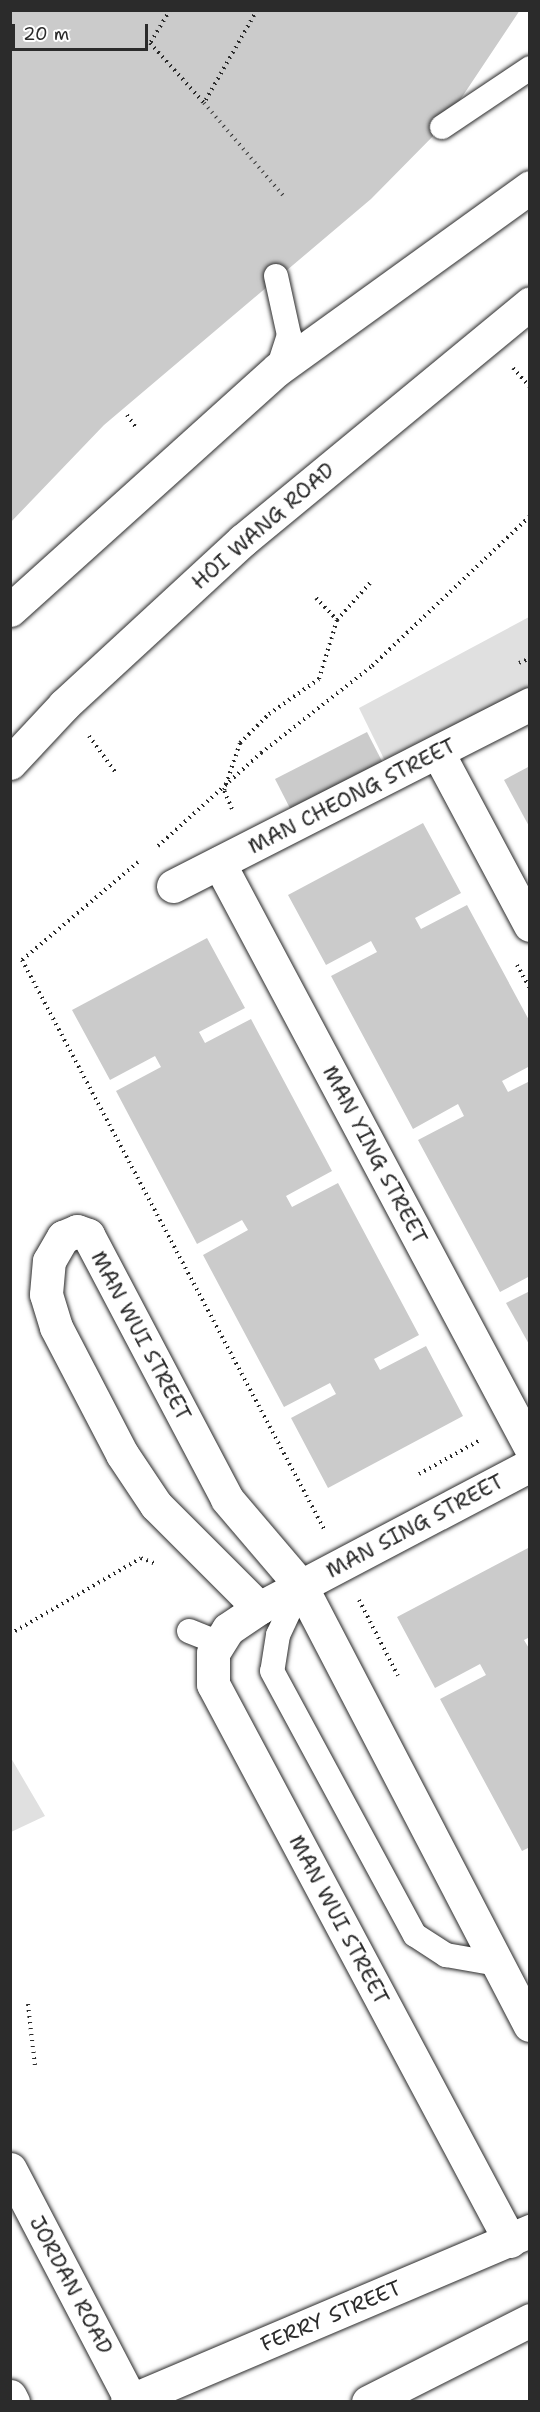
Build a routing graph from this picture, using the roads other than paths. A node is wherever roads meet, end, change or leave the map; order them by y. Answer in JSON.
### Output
{"nodes":[{"id":1,"x":530,"y":68,"type":"edge"},
{"id":2,"x":442,"y":127,"type":"dead end"},
{"id":3,"x":530,"y":187,"type":"edge"},
{"id":4,"x":276,"y":276,"type":"dead end"},
{"id":5,"x":530,"y":303,"type":"edge"},
{"id":6,"x":278,"y":369,"type":"junction"},
{"id":7,"x":10,"y":610,"type":"edge"},
{"id":8,"x":530,"y":704,"type":"edge"},
{"id":9,"x":438,"y":753,"type":"junction"},
{"id":10,"x":10,"y":764,"type":"edge"},
{"id":11,"x":219,"y":863,"type":"junction"},
{"id":12,"x":173,"y":886,"type":"dead end"},
{"id":13,"x":530,"y":925,"type":"edge"},
{"id":14,"x":530,"y":1447,"type":"edge"},
{"id":15,"x":530,"y":1465,"type":"edge"},
{"id":16,"x":301,"y":1586,"type":"junction"},
{"id":17,"x":259,"y":1608,"type":"junction"},
{"id":18,"x":189,"y":1631,"type":"dead end"},
{"id":19,"x":219,"y":1643,"type":"junction"},
{"id":20,"x":497,"y":1964,"type":"junction"},
{"id":21,"x":530,"y":2025,"type":"edge"},
{"id":22,"x":10,"y":2169,"type":"edge"},
{"id":23,"x":520,"y":2236,"type":"edge"},
{"id":24,"x":530,"y":2320,"type":"edge"},
{"id":25,"x":10,"y":2396,"type":"edge"},
{"id":26,"x":130,"y":2401,"type":"edge"},
{"id":27,"x":14,"y":2402,"type":"edge"},
{"id":28,"x":368,"y":2402,"type":"edge"}],
"edges":[{"from":1,"to":2,"type":"lane"},
{"from":3,"to":6,"type":"street"},
{"from":4,"to":6,"type":"lane"},
{"from":5,"to":10,"type":"street","name":"HOI WANG ROAD"},
{"from":6,"to":7,"type":"street"},
{"from":8,"to":9,"type":"street","name":"MAN CHEONG STREET"},
{"from":9,"to":11,"type":"street","name":"MAN CHEONG STREET"},
{"from":9,"to":13,"type":"street"},
{"from":11,"to":12,"type":"street","name":"MAN CHEONG STREET"},
{"from":11,"to":14,"type":"street","name":"MAN YING STREET"},
{"from":15,"to":16,"type":"street","name":"MAN SING STREET"},
{"from":16,"to":17,"type":"street"},
{"from":16,"to":17,"type":"street","name":"MAN WUI STREET"},
{"from":16,"to":20,"type":"street","name":"MAN WUI STREET"},
{"from":16,"to":20,"type":"lane"},
{"from":17,"to":19,"type":"street"},
{"from":18,"to":19,"type":"lane"},
{"from":19,"to":23,"type":"street","name":"MAN WUI STREET"},
{"from":20,"to":21,"type":"street","name":"MAN WUI STREET"},
{"from":22,"to":26,"type":"street","name":"JORDAN ROAD"},
{"from":23,"to":26,"type":"street","name":"FERRY STREET"},
{"from":24,"to":28,"type":"street"},
{"from":25,"to":27,"type":"street"}]}
